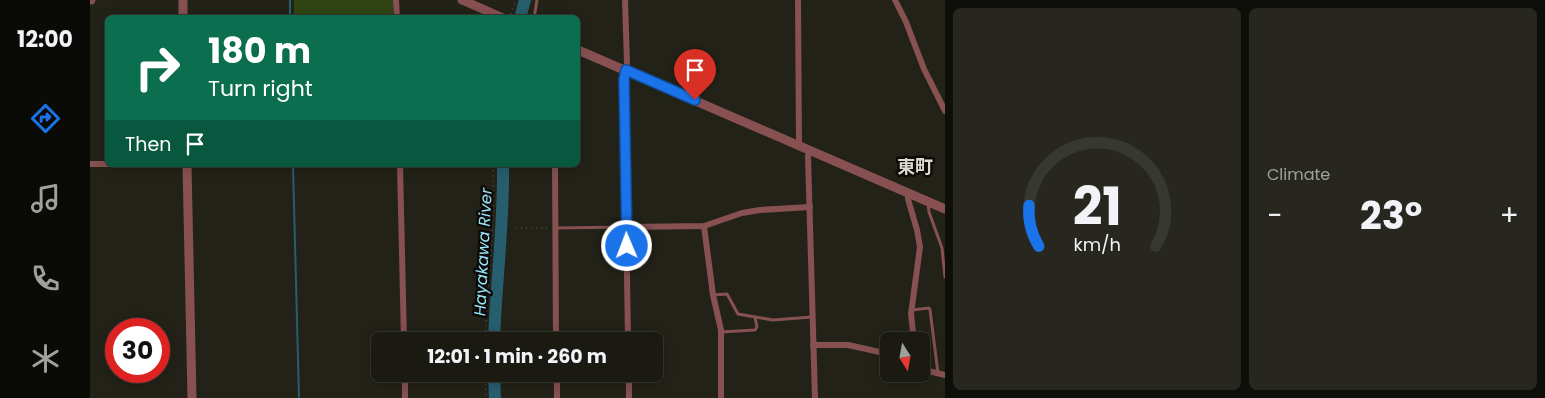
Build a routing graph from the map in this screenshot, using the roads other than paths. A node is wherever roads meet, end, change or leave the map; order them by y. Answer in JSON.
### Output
{"nodes":[{"id":1,"x":183,"y":0,"type":"edge"},
{"id":2,"x":396,"y":0,"type":"edge"},
{"id":3,"x":462,"y":0,"type":"edge"},
{"id":4,"x":537,"y":0,"type":"edge"},
{"id":5,"x":626,"y":0,"type":"edge"},
{"id":6,"x":798,"y":0,"type":"edge"},
{"id":7,"x":895,"y":0,"type":"edge"},
{"id":8,"x":183,"y":15,"type":"edge"},
{"id":9,"x":397,"y":15,"type":"edge"},
{"id":10,"x":502,"y":15,"type":"edge"},
{"id":11,"x":534,"y":15,"type":"edge"},
{"id":12,"x":580,"y":51,"type":"edge"},
{"id":13,"x":626,"y":70,"type":"junction"},
{"id":14,"x":945,"y":111,"type":"edge"},
{"id":15,"x":799,"y":145,"type":"junction"},
{"id":16,"x":810,"y":151,"type":"junction"},
{"id":17,"x":90,"y":164,"type":"edge"},
{"id":18,"x":105,"y":164,"type":"edge"},
{"id":19,"x":187,"y":167,"type":"edge"},
{"id":20,"x":400,"y":167,"type":"edge"},
{"id":21,"x":555,"y":167,"type":"edge"},
{"id":22,"x":908,"y":193,"type":"junction"},
{"id":23,"x":928,"y":201,"type":"junction"},
{"id":24,"x":810,"y":207,"type":"junction"},
{"id":25,"x":945,"y":209,"type":"edge"},
{"id":26,"x":704,"y":226,"type":"junction"},
{"id":27,"x":627,"y":227,"type":"junction"},
{"id":28,"x":555,"y":228,"type":"junction"},
{"id":29,"x":945,"y":278,"type":"edge"},
{"id":30,"x":713,"y":295,"type":"junction"},
{"id":31,"x":912,"y":310,"type":"junction"},
{"id":32,"x":755,"y":317,"type":"junction"},
{"id":33,"x":813,"y":317,"type":"junction"},
{"id":34,"x":404,"y":332,"type":"edge"},
{"id":35,"x":556,"y":332,"type":"edge"},
{"id":36,"x":628,"y":332,"type":"edge"},
{"id":37,"x":721,"y":332,"type":"junction"},
{"id":38,"x":913,"y":332,"type":"edge"},
{"id":39,"x":814,"y":345,"type":"junction"},
{"id":40,"x":880,"y":352,"type":"edge"},
{"id":41,"x":941,"y":374,"type":"edge"},
{"id":42,"x":405,"y":382,"type":"edge"},
{"id":43,"x":557,"y":382,"type":"edge"},
{"id":44,"x":629,"y":382,"type":"edge"},
{"id":45,"x":192,"y":398,"type":"edge"},
{"id":46,"x":405,"y":398,"type":"edge"},
{"id":47,"x":557,"y":398,"type":"edge"},
{"id":48,"x":629,"y":398,"type":"edge"},
{"id":49,"x":721,"y":398,"type":"edge"},
{"id":50,"x":815,"y":398,"type":"edge"}],
"edges":[{"from":1,"to":8,"type":"street"},
{"from":2,"to":9,"type":"street"},
{"from":3,"to":10,"type":"street"},
{"from":4,"to":11,"type":"lane"},
{"from":5,"to":13,"type":"street"},
{"from":6,"to":15,"type":"street"},
{"from":7,"to":14,"type":"street"},
{"from":12,"to":13,"type":"street"},
{"from":13,"to":15,"type":"street"},
{"from":13,"to":27,"type":"street"},
{"from":15,"to":16,"type":"street"},
{"from":16,"to":22,"type":"street"},
{"from":16,"to":24,"type":"street"},
{"from":17,"to":18,"type":"street"},
{"from":19,"to":45,"type":"street"},
{"from":20,"to":34,"type":"street"},
{"from":21,"to":28,"type":"street"},
{"from":22,"to":23,"type":"street"},
{"from":22,"to":31,"type":"street"},
{"from":23,"to":25,"type":"street"},
{"from":23,"to":29,"type":"lane"},
{"from":24,"to":26,"type":"street"},
{"from":24,"to":33,"type":"street"},
{"from":26,"to":27,"type":"street"},
{"from":26,"to":30,"type":"street"},
{"from":27,"to":28,"type":"lane"},
{"from":27,"to":36,"type":"street"},
{"from":28,"to":35,"type":"street"},
{"from":30,"to":32,"type":"lane"},
{"from":30,"to":37,"type":"street"},
{"from":31,"to":38,"type":"street"},
{"from":31,"to":41,"type":"lane"},
{"from":32,"to":33,"type":"lane"},
{"from":32,"to":37,"type":"lane"},
{"from":33,"to":39,"type":"street"},
{"from":37,"to":49,"type":"street"},
{"from":39,"to":40,"type":"street"},
{"from":39,"to":50,"type":"street"},
{"from":42,"to":46,"type":"street"},
{"from":43,"to":47,"type":"street"},
{"from":44,"to":48,"type":"street"}]}
